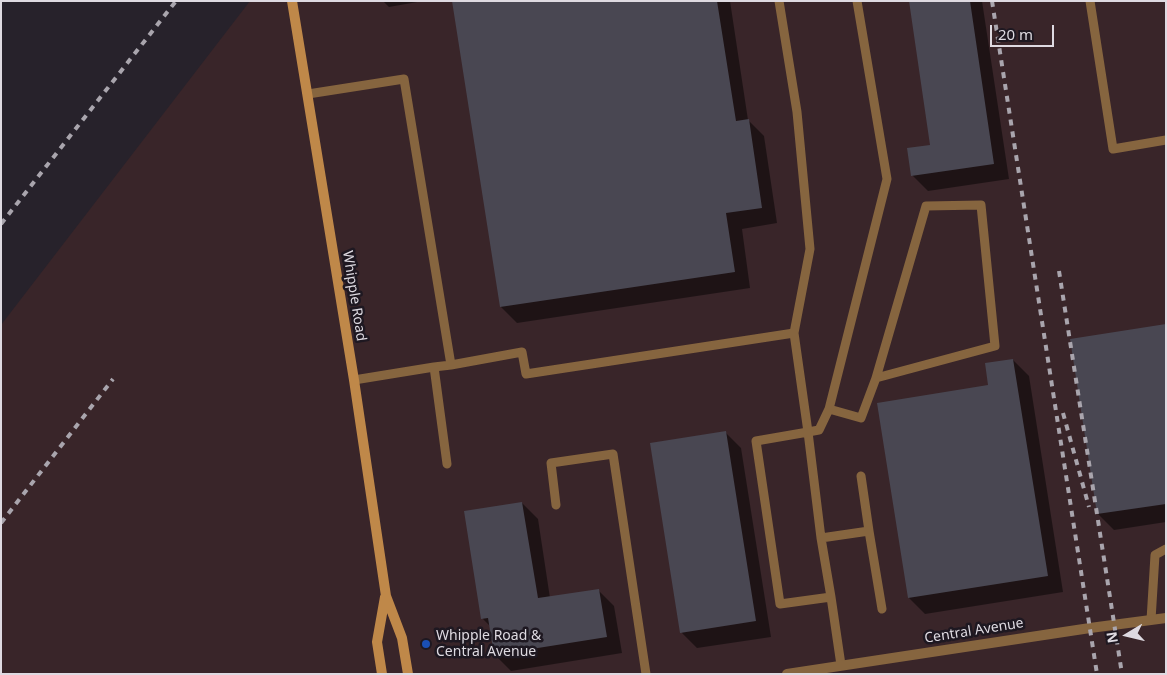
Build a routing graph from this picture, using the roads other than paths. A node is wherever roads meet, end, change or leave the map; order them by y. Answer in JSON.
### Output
{"nodes":[{"id":1,"x":292,"y":1,"type":"edge"},
{"id":2,"x":779,"y":1,"type":"edge"},
{"id":3,"x":858,"y":1,"type":"edge"},
{"id":4,"x":1090,"y":1,"type":"edge"},
{"id":5,"x":308,"y":94,"type":"junction"},
{"id":6,"x":1166,"y":140,"type":"edge"},
{"id":7,"x":794,"y":333,"type":"junction"},
{"id":8,"x":451,"y":365,"type":"junction"},
{"id":9,"x":434,"y":367,"type":"junction"},
{"id":10,"x":876,"y":378,"type":"junction"},
{"id":11,"x":354,"y":380,"type":"junction"},
{"id":12,"x":829,"y":409,"type":"junction"},
{"id":13,"x":808,"y":432,"type":"junction"},
{"id":14,"x":447,"y":464,"type":"dead end"},
{"id":15,"x":860,"y":476,"type":"dead end"},
{"id":16,"x":556,"y":505,"type":"dead end"},
{"id":17,"x":869,"y":531,"type":"junction"},
{"id":18,"x":821,"y":538,"type":"junction"},
{"id":19,"x":1166,"y":549,"type":"edge"},
{"id":20,"x":386,"y":596,"type":"junction"},
{"id":21,"x":831,"y":597,"type":"junction"},
{"id":22,"x":882,"y":609,"type":"dead end"},
{"id":23,"x":1166,"y":618,"type":"edge"},
{"id":24,"x":1151,"y":620,"type":"junction"},
{"id":25,"x":841,"y":665,"type":"junction"},
{"id":26,"x":382,"y":674,"type":"edge"},
{"id":27,"x":408,"y":674,"type":"edge"},
{"id":28,"x":646,"y":674,"type":"edge"},
{"id":29,"x":787,"y":674,"type":"edge"}],
"edges":[{"from":1,"to":5,"type":"main road","name":"Whipple Road"},
{"from":2,"to":7,"type":"lane"},
{"from":3,"to":12,"type":"lane"},
{"from":4,"to":6,"type":"lane"},
{"from":5,"to":8,"type":"lane"},
{"from":5,"to":11,"type":"main road","name":"Whipple Road"},
{"from":7,"to":8,"type":"lane"},
{"from":7,"to":13,"type":"lane"},
{"from":8,"to":9,"type":"lane"},
{"from":9,"to":11,"type":"lane"},
{"from":9,"to":14,"type":"lane"},
{"from":10,"to":10,"type":"lane"},
{"from":10,"to":12,"type":"lane"},
{"from":11,"to":20,"type":"main road","name":"Whipple Road"},
{"from":12,"to":13,"type":"lane"},
{"from":13,"to":18,"type":"lane"},
{"from":13,"to":21,"type":"lane"},
{"from":15,"to":17,"type":"lane"},
{"from":16,"to":28,"type":"lane"},
{"from":17,"to":18,"type":"lane"},
{"from":17,"to":22,"type":"lane"},
{"from":18,"to":21,"type":"lane"},
{"from":19,"to":24,"type":"lane"},
{"from":20,"to":26,"type":"main road","name":"Whipple Road"},
{"from":20,"to":27,"type":"main road","name":"Whipple Road"},
{"from":21,"to":25,"type":"lane"},
{"from":23,"to":24,"type":"street","name":"Central Avenue"},
{"from":24,"to":25,"type":"street","name":"Central Avenue"},
{"from":25,"to":29,"type":"street","name":"Central Avenue"}]}
